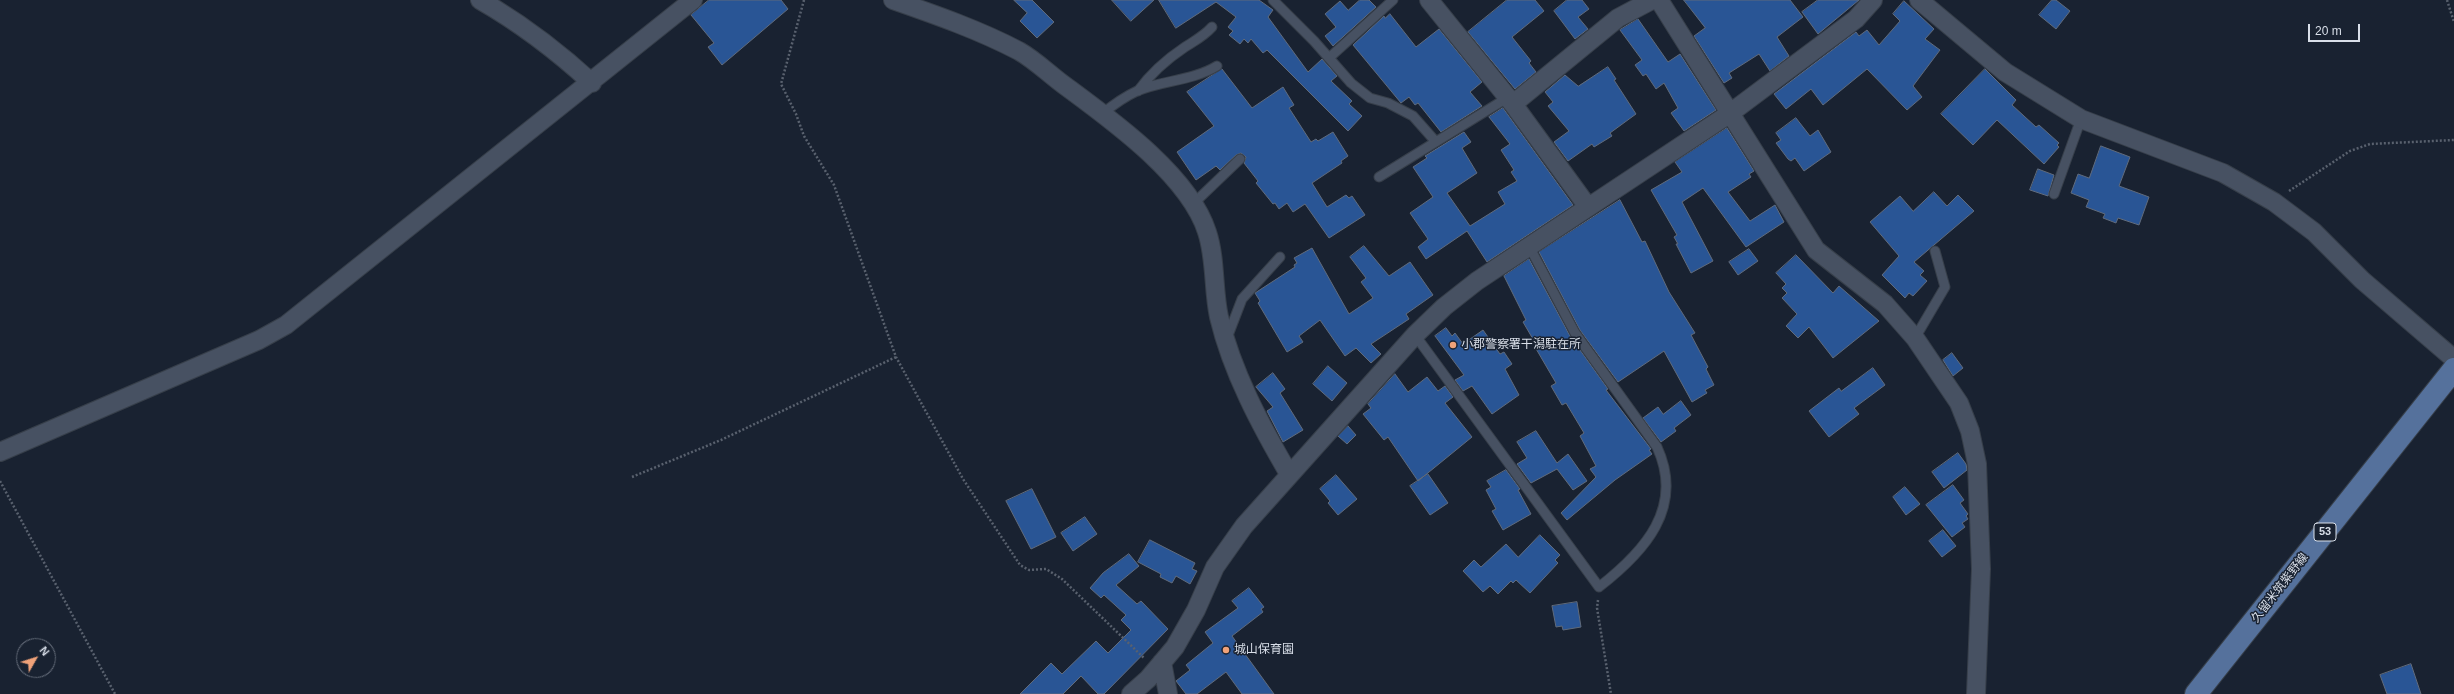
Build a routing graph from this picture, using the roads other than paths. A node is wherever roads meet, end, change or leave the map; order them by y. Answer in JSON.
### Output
{"nodes":[{"id":1,"x":480,"y":0,"type":"edge"},
{"id":2,"x":693,"y":0,"type":"edge"},
{"id":3,"x":893,"y":0,"type":"edge"},
{"id":4,"x":1273,"y":0,"type":"edge"},
{"id":5,"x":1392,"y":0,"type":"edge"},
{"id":6,"x":1429,"y":0,"type":"edge"},
{"id":7,"x":1652,"y":0,"type":"edge"},
{"id":8,"x":1659,"y":0,"type":"edge"},
{"id":9,"x":1873,"y":0,"type":"edge"},
{"id":10,"x":1919,"y":0,"type":"edge"},
{"id":11,"x":1212,"y":27,"type":"dead end"},
{"id":12,"x":1329,"y":58,"type":"junction"},
{"id":13,"x":1217,"y":66,"type":"dead end"},
{"id":14,"x":592,"y":82,"type":"junction"},
{"id":15,"x":1138,"y":91,"type":"junction"},
{"id":16,"x":1510,"y":101,"type":"junction"},
{"id":17,"x":1102,"y":114,"type":"junction"},
{"id":18,"x":1729,"y":114,"type":"junction"},
{"id":19,"x":2081,"y":119,"type":"junction"},
{"id":20,"x":1436,"y":142,"type":"junction"},
{"id":21,"x":1240,"y":159,"type":"dead end"},
{"id":22,"x":1379,"y":177,"type":"dead end"},
{"id":23,"x":2054,"y":194,"type":"dead end"},
{"id":24,"x":1193,"y":204,"type":"junction"},
{"id":25,"x":1588,"y":207,"type":"junction"},
{"id":26,"x":1529,"y":246,"type":"junction"},
{"id":27,"x":1935,"y":251,"type":"dead end"},
{"id":28,"x":1280,"y":257,"type":"dead end"},
{"id":29,"x":1415,"y":335,"type":"junction"},
{"id":30,"x":1915,"y":338,"type":"junction"},
{"id":31,"x":1226,"y":339,"type":"junction"},
{"id":32,"x":2454,"y":359,"type":"edge"},
{"id":33,"x":2454,"y":369,"type":"edge"},
{"id":34,"x":0,"y":452,"type":"edge"},
{"id":35,"x":1290,"y":474,"type":"junction"},
{"id":36,"x":1159,"y":666,"type":"junction"},
{"id":37,"x":1131,"y":694,"type":"edge"},
{"id":38,"x":1168,"y":694,"type":"edge"},
{"id":39,"x":1976,"y":694,"type":"edge"},
{"id":40,"x":2196,"y":694,"type":"edge"}],
"edges":[{"from":1,"to":14,"type":"street"},
{"from":2,"to":14,"type":"street"},
{"from":3,"to":17,"type":"street"},
{"from":4,"to":12,"type":"lane"},
{"from":5,"to":12,"type":"lane"},
{"from":6,"to":16,"type":"street"},
{"from":7,"to":16,"type":"street"},
{"from":8,"to":18,"type":"street"},
{"from":9,"to":18,"type":"street"},
{"from":10,"to":19,"type":"street"},
{"from":11,"to":15,"type":"lane"},
{"from":12,"to":20,"type":"lane"},
{"from":13,"to":15,"type":"lane"},
{"from":14,"to":34,"type":"street"},
{"from":15,"to":17,"type":"lane"},
{"from":16,"to":20,"type":"lane"},
{"from":16,"to":25,"type":"street"},
{"from":17,"to":24,"type":"street"},
{"from":18,"to":25,"type":"street"},
{"from":18,"to":30,"type":"street"},
{"from":19,"to":23,"type":"lane"},
{"from":19,"to":32,"type":"street"},
{"from":20,"to":22,"type":"lane"},
{"from":21,"to":24,"type":"lane"},
{"from":24,"to":31,"type":"street"},
{"from":25,"to":26,"type":"street"},
{"from":26,"to":29,"type":"street"},
{"from":26,"to":29,"type":"lane"},
{"from":27,"to":30,"type":"lane"},
{"from":28,"to":31,"type":"lane"},
{"from":29,"to":35,"type":"street"},
{"from":30,"to":39,"type":"street"},
{"from":31,"to":35,"type":"street"},
{"from":33,"to":40,"type":"main road","name":"久留米筑紫野線","number":"53"},
{"from":35,"to":36,"type":"street"},
{"from":36,"to":37,"type":"street"},
{"from":36,"to":38,"type":"street"}]}
